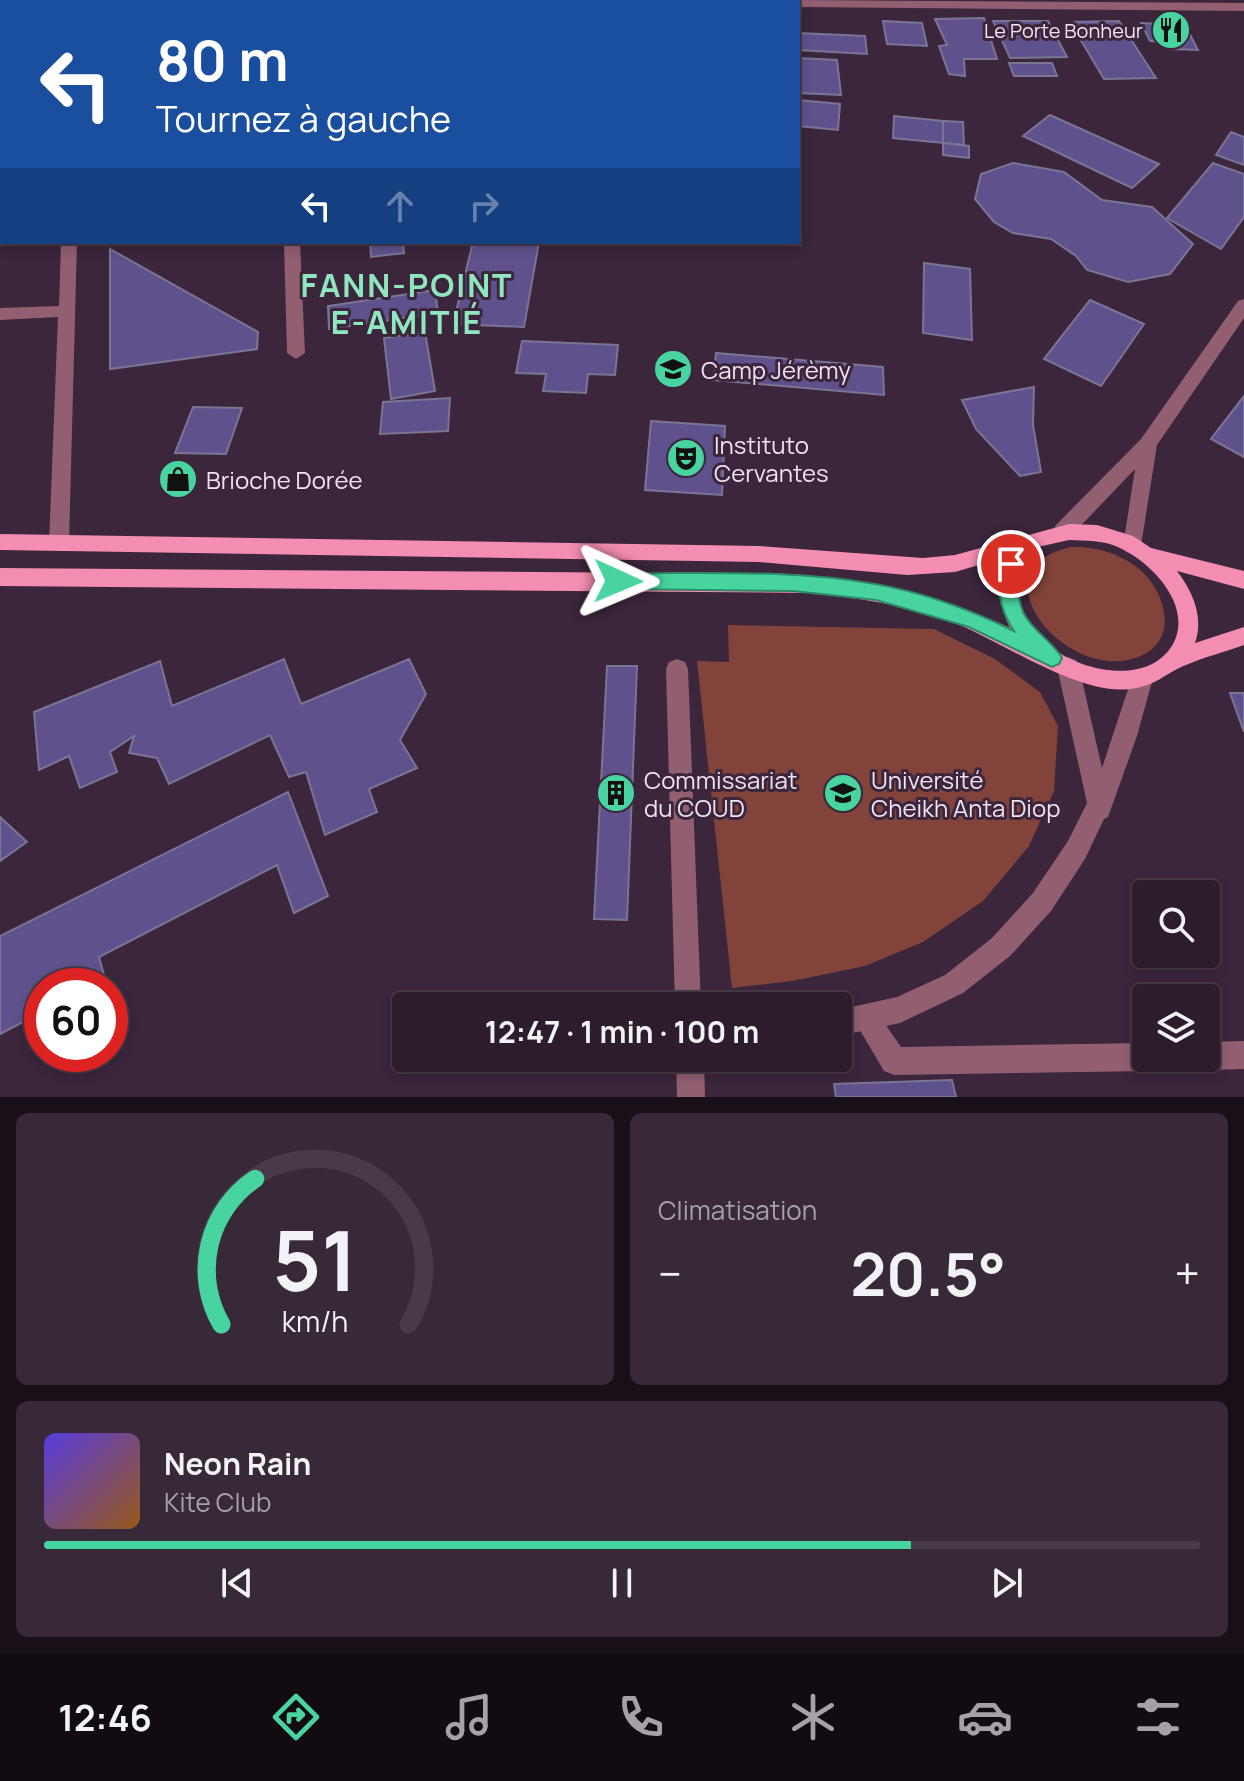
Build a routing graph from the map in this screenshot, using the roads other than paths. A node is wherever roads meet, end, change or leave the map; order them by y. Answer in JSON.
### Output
{"nodes":[{"id":1,"x":1010,"y":2,"type":"edge"},
{"id":2,"x":800,"y":3,"type":"edge"},
{"id":3,"x":1244,"y":7,"type":"edge"},
{"id":4,"x":69,"y":244,"type":"edge"},
{"id":5,"x":292,"y":244,"type":"edge"},
{"id":6,"x":1244,"y":305,"type":"edge"},
{"id":7,"x":67,"y":311,"type":"junction"},
{"id":8,"x":0,"y":314,"type":"edge"},
{"id":9,"x":296,"y":353,"type":"dead end"},
{"id":10,"x":1148,"y":444,"type":"junction"},
{"id":11,"x":1063,"y":531,"type":"junction"},
{"id":12,"x":1033,"y":540,"type":"junction"},
{"id":13,"x":0,"y":542,"type":"edge"},
{"id":14,"x":59,"y":543,"type":"junction"},
{"id":15,"x":1140,"y":551,"type":"junction"},
{"id":16,"x":0,"y":577,"type":"edge"},
{"id":17,"x":1244,"y":580,"type":"edge"},
{"id":18,"x":1244,"y":636,"type":"edge"},
{"id":19,"x":1177,"y":658,"type":"junction"},
{"id":20,"x":1060,"y":663,"type":"junction"},
{"id":21,"x":677,"y":669,"type":"dead end"},
{"id":22,"x":1142,"y":678,"type":"junction"},
{"id":23,"x":1100,"y":809,"type":"junction"},
{"id":24,"x":688,"y":992,"type":"edge"},
{"id":25,"x":867,"y":1020,"type":"junction"},
{"id":26,"x":852,"y":1022,"type":"edge"},
{"id":27,"x":1244,"y":1055,"type":"edge"},
{"id":28,"x":1220,"y":1056,"type":"edge"},
{"id":29,"x":1132,"y":1057,"type":"edge"},
{"id":30,"x":690,"y":1072,"type":"edge"},
{"id":31,"x":691,"y":1097,"type":"edge"}],
"edges":[{"from":1,"to":2,"type":"street"},
{"from":1,"to":3,"type":"street"},
{"from":4,"to":7,"type":"street"},
{"from":5,"to":9,"type":"street"},
{"from":6,"to":10,"type":"street"},
{"from":7,"to":8,"type":"street"},
{"from":7,"to":14,"type":"street"},
{"from":10,"to":11,"type":"street"},
{"from":10,"to":15,"type":"street"},
{"from":11,"to":12,"type":"main road"},
{"from":11,"to":15,"type":"main road"},
{"from":12,"to":14,"type":"main road"},
{"from":12,"to":20,"type":"main road"},
{"from":13,"to":14,"type":"main road"},
{"from":15,"to":17,"type":"main road"},
{"from":15,"to":19,"type":"main road"},
{"from":16,"to":20,"type":"main road"},
{"from":18,"to":19,"type":"main road"},
{"from":19,"to":22,"type":"main road"},
{"from":20,"to":22,"type":"main road"},
{"from":20,"to":23,"type":"street"},
{"from":21,"to":24,"type":"street"},
{"from":22,"to":23,"type":"street"},
{"from":23,"to":25,"type":"street"},
{"from":25,"to":26,"type":"street"},
{"from":25,"to":29,"type":"street"},
{"from":27,"to":28,"type":"street"},
{"from":30,"to":31,"type":"street"}]}
